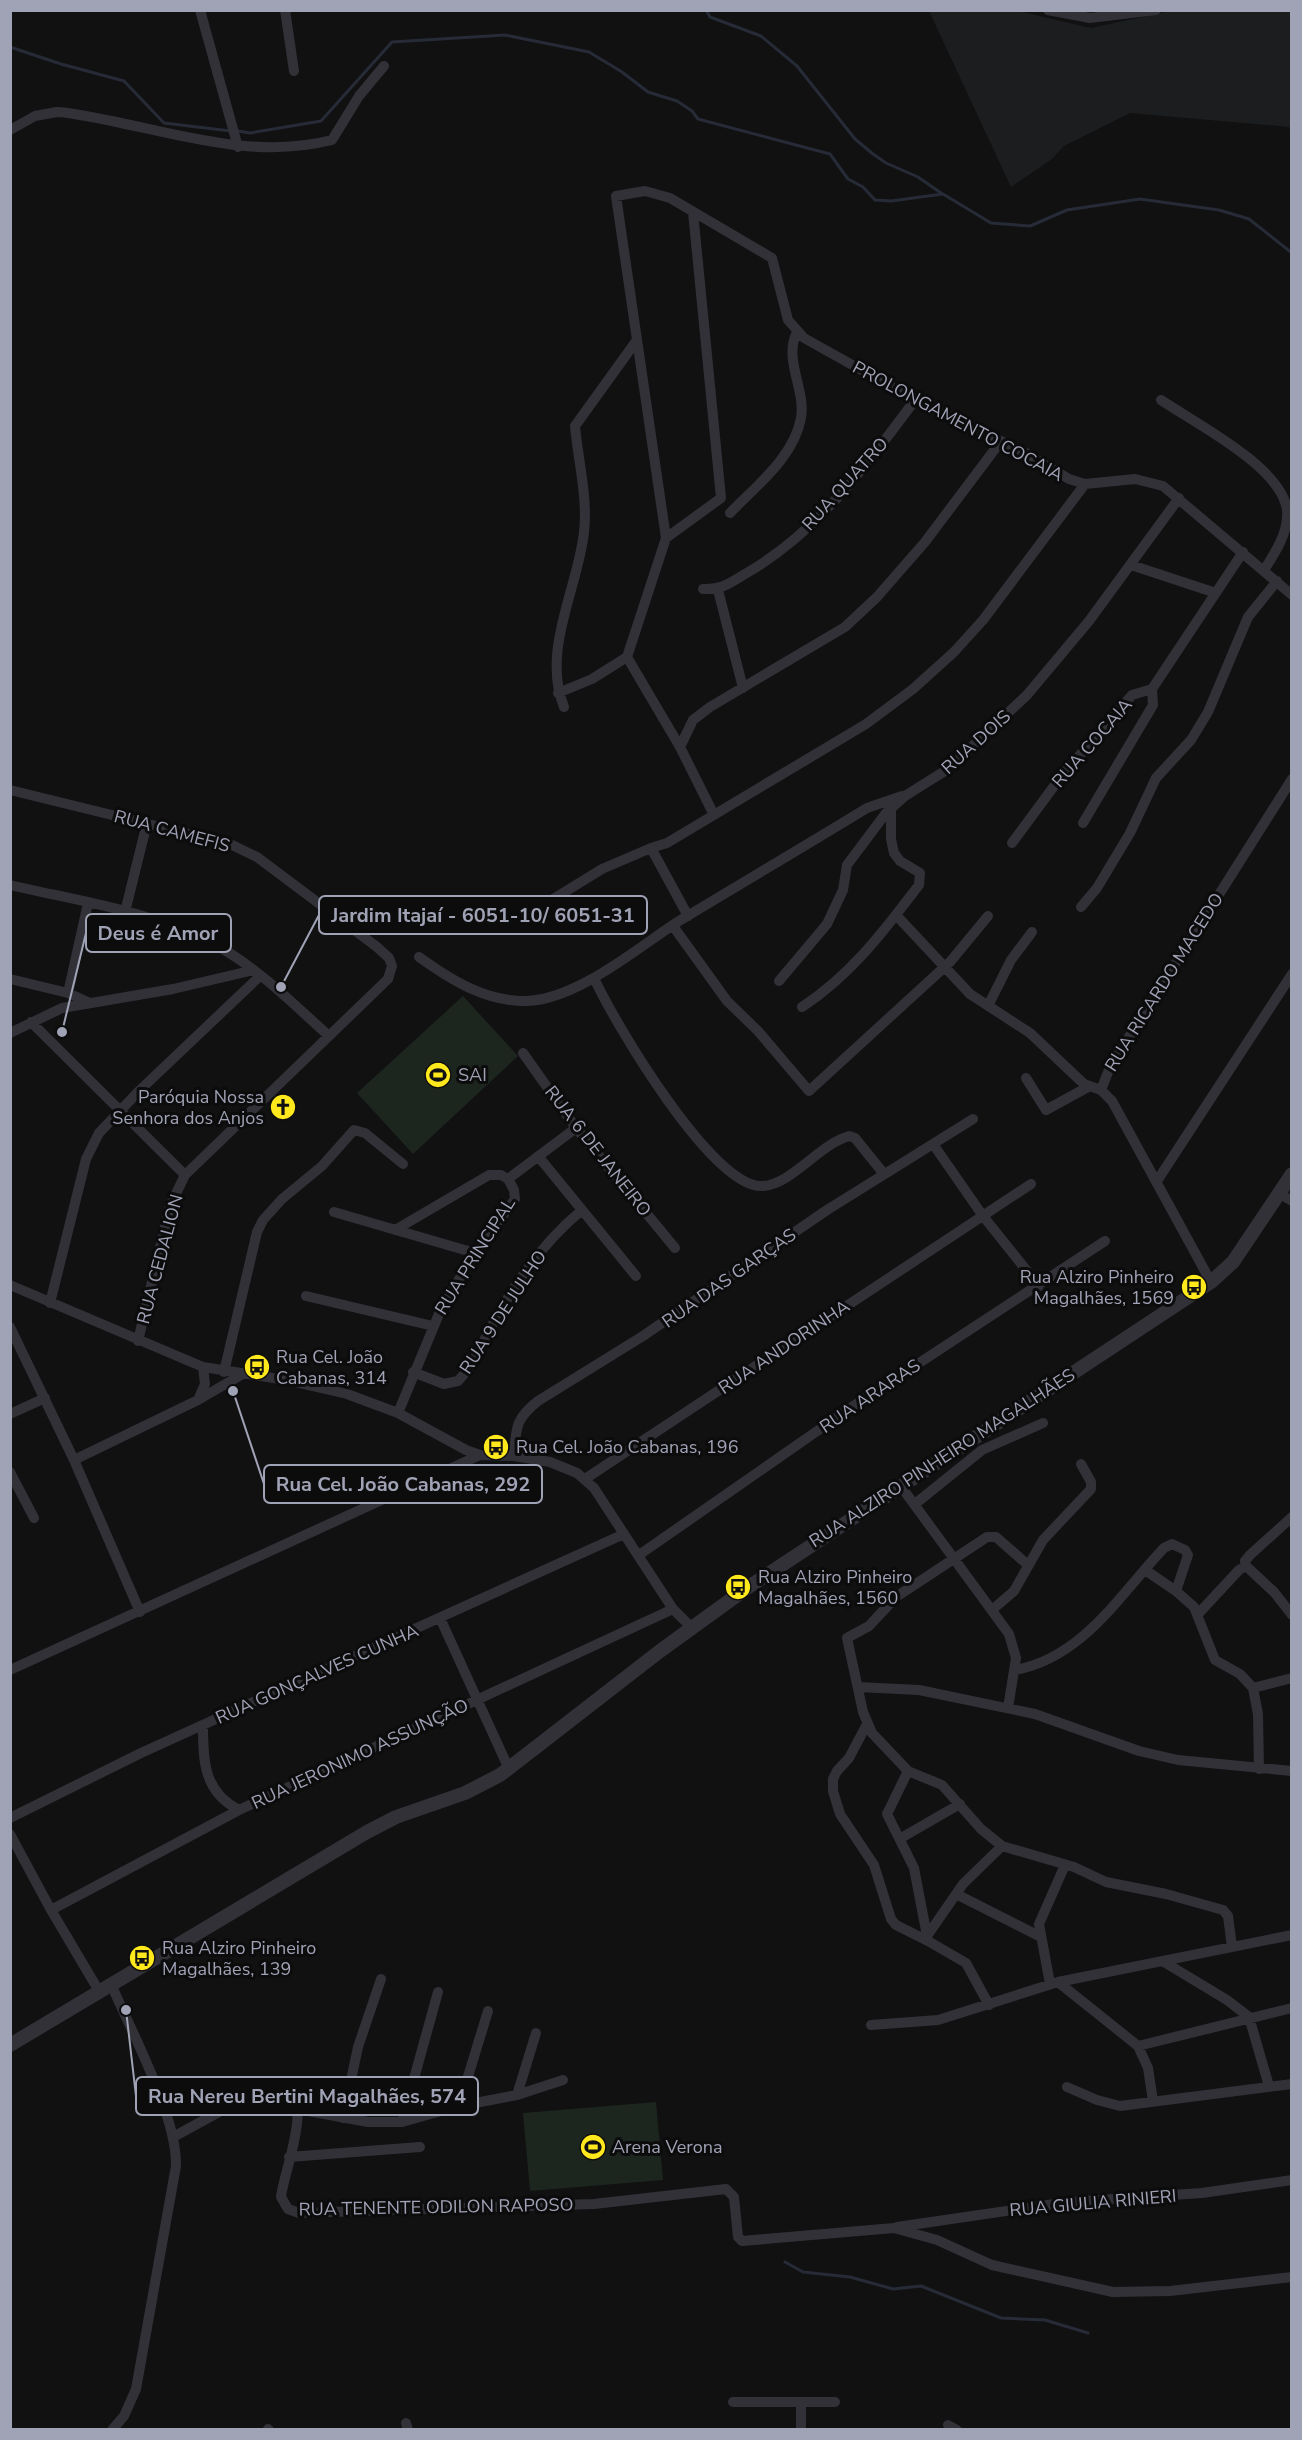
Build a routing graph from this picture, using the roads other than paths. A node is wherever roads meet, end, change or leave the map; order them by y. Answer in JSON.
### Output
{"nodes":[{"id":1,"x":200,"y":10,"type":"edge"},
{"id":2,"x":285,"y":10,"type":"edge"},
{"id":3,"x":1048,"y":10,"type":"edge"},
{"id":4,"x":1156,"y":10,"type":"edge"},
{"id":5,"x":384,"y":66,"type":"dead end"},
{"id":6,"x":294,"y":71,"type":"dead end"},
{"id":7,"x":10,"y":130,"type":"edge"},
{"id":8,"x":237,"y":142,"type":"junction"},
{"id":9,"x":693,"y":212,"type":"junction"},
{"id":10,"x":796,"y":332,"type":"junction"},
{"id":11,"x":637,"y":340,"type":"junction"},
{"id":12,"x":915,"y":400,"type":"junction"},
{"id":13,"x":1161,"y":400,"type":"dead end"},
{"id":14,"x":1001,"y":441,"type":"junction"},
{"id":15,"x":1085,"y":484,"type":"junction"},
{"id":16,"x":1179,"y":498,"type":"junction"},
{"id":17,"x":730,"y":513,"type":"dead end"},
{"id":18,"x":666,"y":538,"type":"junction"},
{"id":19,"x":1243,"y":552,"type":"junction"},
{"id":20,"x":1131,"y":565,"type":"junction"},
{"id":21,"x":1264,"y":570,"type":"junction"},
{"id":22,"x":1276,"y":581,"type":"junction"},
{"id":23,"x":704,"y":589,"type":"dead end"},
{"id":24,"x":718,"y":590,"type":"junction"},
{"id":25,"x":1216,"y":593,"type":"junction"},
{"id":26,"x":1292,"y":595,"type":"edge"},
{"id":27,"x":627,"y":657,"type":"junction"},
{"id":28,"x":743,"y":688,"type":"junction"},
{"id":29,"x":1152,"y":689,"type":"junction"},
{"id":30,"x":558,"y":693,"type":"junction"},
{"id":31,"x":564,"y":707,"type":"dead end"},
{"id":32,"x":680,"y":747,"type":"junction"},
{"id":33,"x":1292,"y":779,"type":"edge"},
{"id":34,"x":10,"y":789,"type":"edge"},
{"id":35,"x":906,"y":795,"type":"junction"},
{"id":36,"x":891,"y":808,"type":"junction"},
{"id":37,"x":713,"y":813,"type":"junction"},
{"id":38,"x":147,"y":823,"type":"junction"},
{"id":39,"x":1083,"y":823,"type":"dead end"},
{"id":40,"x":1012,"y":843,"type":"dead end"},
{"id":41,"x":651,"y":848,"type":"junction"},
{"id":42,"x":10,"y":885,"type":"edge"},
{"id":43,"x":88,"y":903,"type":"junction"},
{"id":44,"x":1080,"y":907,"type":"dead end"},
{"id":45,"x":125,"y":912,"type":"junction"},
{"id":46,"x":896,"y":915,"type":"junction"},
{"id":47,"x":688,"y":916,"type":"junction"},
{"id":48,"x":988,"y":916,"type":"dead end"},
{"id":49,"x":470,"y":925,"type":"dead end"},
{"id":50,"x":673,"y":926,"type":"junction"},
{"id":51,"x":1032,"y":932,"type":"dead end"},
{"id":52,"x":377,"y":947,"type":"joint"},
{"id":53,"x":419,"y":957,"type":"dead end"},
{"id":54,"x":944,"y":967,"type":"junction"},
{"id":55,"x":257,"y":973,"type":"junction"},
{"id":56,"x":1292,"y":974,"type":"edge"},
{"id":57,"x":594,"y":978,"type":"junction"},
{"id":58,"x":10,"y":979,"type":"edge"},
{"id":59,"x":779,"y":981,"type":"dead end"},
{"id":60,"x":68,"y":993,"type":"junction"},
{"id":61,"x":90,"y":1003,"type":"junction"},
{"id":62,"x":988,"y":1006,"type":"junction"},
{"id":63,"x":802,"y":1007,"type":"dead end"},
{"id":64,"x":31,"y":1023,"type":"junction"},
{"id":65,"x":10,"y":1033,"type":"edge"},
{"id":66,"x":329,"y":1036,"type":"junction"},
{"id":67,"x":523,"y":1053,"type":"dead end"},
{"id":68,"x":1026,"y":1078,"type":"dead end"},
{"id":69,"x":1088,"y":1087,"type":"junction"},
{"id":70,"x":1101,"y":1090,"type":"junction"},
{"id":71,"x":119,"y":1111,"type":"junction"},
{"id":72,"x":973,"y":1119,"type":"dead end"},
{"id":73,"x":576,"y":1128,"type":"junction"},
{"id":74,"x":933,"y":1144,"type":"junction"},
{"id":75,"x":538,"y":1156,"type":"junction"},
{"id":76,"x":403,"y":1164,"type":"dead end"},
{"id":77,"x":884,"y":1174,"type":"junction"},
{"id":78,"x":1292,"y":1174,"type":"edge"},
{"id":79,"x":185,"y":1175,"type":"junction"},
{"id":80,"x":508,"y":1179,"type":"junction"},
{"id":81,"x":1157,"y":1181,"type":"junction"},
{"id":82,"x":1031,"y":1184,"type":"dead end"},
{"id":83,"x":1286,"y":1197,"type":"edge"},
{"id":84,"x":582,"y":1210,"type":"junction"},
{"id":85,"x":334,"y":1212,"type":"dead end"},
{"id":86,"x":983,"y":1216,"type":"junction"},
{"id":87,"x":395,"y":1230,"type":"junction"},
{"id":88,"x":1105,"y":1241,"type":"dead end"},
{"id":89,"x":675,"y":1248,"type":"dead end"},
{"id":90,"x":475,"y":1253,"type":"junction"},
{"id":91,"x":636,"y":1276,"type":"dead end"},
{"id":92,"x":1211,"y":1282,"type":"junction"},
{"id":93,"x":10,"y":1285,"type":"edge"},
{"id":94,"x":1039,"y":1286,"type":"junction"},
{"id":95,"x":306,"y":1296,"type":"dead end"},
{"id":96,"x":51,"y":1303,"type":"junction"},
{"id":97,"x":433,"y":1326,"type":"junction"},
{"id":98,"x":10,"y":1327,"type":"edge"},
{"id":99,"x":138,"y":1341,"type":"junction"},
{"id":100,"x":203,"y":1367,"type":"junction"},
{"id":101,"x":224,"y":1372,"type":"junction"},
{"id":102,"x":413,"y":1372,"type":"junction"},
{"id":103,"x":240,"y":1375,"type":"junction"},
{"id":104,"x":45,"y":1398,"type":"junction"},
{"id":105,"x":198,"y":1400,"type":"junction"},
{"id":106,"x":398,"y":1413,"type":"junction"},
{"id":107,"x":10,"y":1414,"type":"edge"},
{"id":108,"x":1043,"y":1423,"type":"dead end"},
{"id":109,"x":480,"y":1455,"type":"junction"},
{"id":110,"x":514,"y":1456,"type":"junction"},
{"id":111,"x":74,"y":1460,"type":"junction"},
{"id":112,"x":1081,"y":1464,"type":"dead end"},
{"id":113,"x":10,"y":1472,"type":"edge"},
{"id":114,"x":585,"y":1479,"type":"junction"},
{"id":115,"x":900,"y":1485,"type":"junction"},
{"id":116,"x":915,"y":1504,"type":"junction"},
{"id":117,"x":1292,"y":1517,"type":"edge"},
{"id":118,"x":34,"y":1518,"type":"dead end"},
{"id":119,"x":624,"y":1534,"type":"junction"},
{"id":120,"x":639,"y":1556,"type":"junction"},
{"id":121,"x":954,"y":1559,"type":"junction"},
{"id":122,"x":1028,"y":1565,"type":"junction"},
{"id":123,"x":1246,"y":1566,"type":"junction"},
{"id":124,"x":1145,"y":1570,"type":"junction"},
{"id":125,"x":1176,"y":1591,"type":"junction"},
{"id":126,"x":673,"y":1609,"type":"junction"},
{"id":127,"x":992,"y":1610,"type":"junction"},
{"id":128,"x":140,"y":1612,"type":"junction"},
{"id":129,"x":1199,"y":1613,"type":"junction"},
{"id":130,"x":1292,"y":1615,"type":"edge"},
{"id":131,"x":440,"y":1618,"type":"junction"},
{"id":132,"x":692,"y":1628,"type":"junction"},
{"id":133,"x":10,"y":1670,"type":"edge"},
{"id":134,"x":1015,"y":1670,"type":"junction"},
{"id":135,"x":1292,"y":1678,"type":"edge"},
{"id":136,"x":858,"y":1687,"type":"junction"},
{"id":137,"x":1253,"y":1688,"type":"junction"},
{"id":138,"x":477,"y":1700,"type":"junction"},
{"id":139,"x":1008,"y":1708,"type":"junction"},
{"id":140,"x":867,"y":1724,"type":"junction"},
{"id":141,"x":203,"y":1726,"type":"junction"},
{"id":142,"x":509,"y":1769,"type":"junction"},
{"id":143,"x":1259,"y":1769,"type":"junction"},
{"id":144,"x":908,"y":1771,"type":"junction"},
{"id":145,"x":1292,"y":1771,"type":"edge"},
{"id":146,"x":960,"y":1804,"type":"junction"},
{"id":147,"x":240,"y":1810,"type":"junction"},
{"id":148,"x":10,"y":1818,"type":"edge"},
{"id":149,"x":10,"y":1834,"type":"edge"},
{"id":150,"x":901,"y":1838,"type":"junction"},
{"id":151,"x":1002,"y":1846,"type":"junction"},
{"id":152,"x":1065,"y":1865,"type":"junction"},
{"id":153,"x":956,"y":1894,"type":"junction"},
{"id":154,"x":51,"y":1910,"type":"junction"},
{"id":155,"x":1292,"y":1935,"type":"edge"},
{"id":156,"x":1039,"y":1936,"type":"junction"},
{"id":157,"x":928,"y":1939,"type":"junction"},
{"id":158,"x":1232,"y":1947,"type":"junction"},
{"id":159,"x":1164,"y":1962,"type":"junction"},
{"id":160,"x":381,"y":1979,"type":"dead end"},
{"id":161,"x":1054,"y":1983,"type":"junction"},
{"id":162,"x":105,"y":1988,"type":"junction"},
{"id":163,"x":438,"y":1992,"type":"dead end"},
{"id":164,"x":989,"y":2005,"type":"junction"},
{"id":165,"x":1292,"y":2008,"type":"edge"},
{"id":166,"x":488,"y":2011,"type":"dead end"},
{"id":167,"x":1249,"y":2017,"type":"junction"},
{"id":168,"x":871,"y":2025,"type":"dead end"},
{"id":169,"x":536,"y":2033,"type":"dead end"},
{"id":170,"x":10,"y":2045,"type":"edge"},
{"id":171,"x":1138,"y":2046,"type":"junction"},
{"id":172,"x":563,"y":2080,"type":"dead end"},
{"id":173,"x":1292,"y":2084,"type":"edge"},
{"id":174,"x":1269,"y":2086,"type":"junction"},
{"id":175,"x":1067,"y":2087,"type":"dead end"},
{"id":176,"x":517,"y":2095,"type":"junction"},
{"id":177,"x":1153,"y":2101,"type":"junction"},
{"id":178,"x":459,"y":2106,"type":"junction"},
{"id":179,"x":297,"y":2109,"type":"junction"},
{"id":180,"x":343,"y":2118,"type":"junction"},
{"id":181,"x":402,"y":2122,"type":"junction"},
{"id":182,"x":175,"y":2136,"type":"junction"},
{"id":183,"x":420,"y":2147,"type":"dead end"},
{"id":184,"x":289,"y":2157,"type":"junction"},
{"id":185,"x":1292,"y":2180,"type":"edge"},
{"id":186,"x":925,"y":2222,"type":"junction"},
{"id":187,"x":894,"y":2228,"type":"junction"},
{"id":188,"x":925,"y":2236,"type":"junction"},
{"id":189,"x":1292,"y":2277,"type":"edge"},
{"id":190,"x":733,"y":2402,"type":"dead end"},
{"id":191,"x":801,"y":2402,"type":"junction"},
{"id":192,"x":836,"y":2402,"type":"dead end"},
{"id":193,"x":116,"y":2428,"type":"edge"},
{"id":194,"x":801,"y":2430,"type":"edge"}],
"edges":[{"from":1,"to":8,"type":"street"},
{"from":2,"to":6,"type":"street"},
{"from":3,"to":4,"type":"street"},
{"from":5,"to":8,"type":"street"},
{"from":7,"to":8,"type":"street"},
{"from":9,"to":10,"type":"street"},
{"from":9,"to":11,"type":"street"},
{"from":9,"to":18,"type":"street"},
{"from":10,"to":12,"type":"street","name":"PROLONGAMENTO COCAIA"},
{"from":10,"to":17,"type":"street"},
{"from":11,"to":18,"type":"street"},
{"from":11,"to":30,"type":"street"},
{"from":12,"to":14,"type":"street","name":"PROLONGAMENTO COCAIA"},
{"from":12,"to":24,"type":"street","name":"RUA QUATRO"},
{"from":13,"to":21,"type":"street"},
{"from":14,"to":15,"type":"street","name":"PROLONGAMENTO COCAIA"},
{"from":14,"to":28,"type":"street"},
{"from":15,"to":16,"type":"street","name":"PROLONGAMENTO COCAIA"},
{"from":15,"to":37,"type":"street"},
{"from":16,"to":19,"type":"street","name":"PROLONGAMENTO COCAIA"},
{"from":16,"to":20,"type":"street","name":"RUA DOIS"},
{"from":18,"to":27,"type":"street"},
{"from":19,"to":21,"type":"street","name":"PROLONGAMENTO COCAIA"},
{"from":19,"to":25,"type":"street","name":"RUA COCAIA"},
{"from":20,"to":25,"type":"street"},
{"from":20,"to":35,"type":"street","name":"RUA DOIS"},
{"from":21,"to":22,"type":"street","name":"PROLONGAMENTO COCAIA"},
{"from":22,"to":26,"type":"street","name":"PROLONGAMENTO COCAIA"},
{"from":22,"to":44,"type":"street"},
{"from":23,"to":24,"type":"street"},
{"from":24,"to":28,"type":"street"},
{"from":25,"to":29,"type":"street","name":"RUA COCAIA"},
{"from":27,"to":30,"type":"street"},
{"from":27,"to":32,"type":"street"},
{"from":28,"to":32,"type":"street"},
{"from":29,"to":39,"type":"street"},
{"from":29,"to":40,"type":"street","name":"RUA COCAIA"},
{"from":30,"to":31,"type":"street"},
{"from":32,"to":37,"type":"street"},
{"from":33,"to":70,"type":"street","name":"RUA RICARDO MACEDO"},
{"from":34,"to":38,"type":"street","name":"RUA CAMEFIS"},
{"from":35,"to":36,"type":"street","name":"RUA DOIS"},
{"from":35,"to":47,"type":"street"},
{"from":36,"to":46,"type":"street"},
{"from":36,"to":59,"type":"street","name":"RUA DOIS"},
{"from":37,"to":41,"type":"street"},
{"from":38,"to":45,"type":"street"},
{"from":38,"to":52,"type":"street","name":"RUA CAMEFIS"},
{"from":41,"to":47,"type":"street"},
{"from":41,"to":49,"type":"street"},
{"from":42,"to":43,"type":"street"},
{"from":43,"to":45,"type":"street"},
{"from":43,"to":60,"type":"street"},
{"from":45,"to":55,"type":"street"},
{"from":46,"to":54,"type":"street"},
{"from":46,"to":63,"type":"street"},
{"from":47,"to":50,"type":"street"},
{"from":48,"to":54,"type":"street"},
{"from":50,"to":54,"type":"street"},
{"from":50,"to":57,"type":"street"},
{"from":51,"to":62,"type":"street"},
{"from":52,"to":66,"type":"street","name":"RUA CEDALION"},
{"from":53,"to":57,"type":"street"},
{"from":54,"to":62,"type":"street"},
{"from":55,"to":61,"type":"street"},
{"from":55,"to":66,"type":"street"},
{"from":55,"to":71,"type":"street"},
{"from":56,"to":81,"type":"street"},
{"from":57,"to":77,"type":"street"},
{"from":58,"to":60,"type":"street"},
{"from":60,"to":61,"type":"street"},
{"from":61,"to":64,"type":"street"},
{"from":62,"to":69,"type":"street"},
{"from":64,"to":65,"type":"street"},
{"from":64,"to":71,"type":"street"},
{"from":66,"to":79,"type":"street","name":"RUA CEDALION"},
{"from":67,"to":73,"type":"street","name":"RUA 6 DE JANEIRO"},
{"from":68,"to":69,"type":"street"},
{"from":69,"to":70,"type":"street"},
{"from":70,"to":81,"type":"street","name":"RUA RICARDO MACEDO"},
{"from":71,"to":79,"type":"street"},
{"from":71,"to":96,"type":"street"},
{"from":72,"to":74,"type":"street","name":"RUA DAS GARÇAS"},
{"from":73,"to":75,"type":"street","name":"RUA PRINCIPAL"},
{"from":73,"to":89,"type":"street","name":"RUA 6 DE JANEIRO"},
{"from":74,"to":77,"type":"street","name":"RUA DAS GARÇAS"},
{"from":74,"to":86,"type":"street"},
{"from":75,"to":80,"type":"street","name":"RUA PRINCIPAL"},
{"from":75,"to":84,"type":"street"},
{"from":76,"to":101,"type":"street"},
{"from":77,"to":110,"type":"street","name":"RUA DAS GARÇAS"},
{"from":78,"to":83,"type":"street","name":"RUA ALZIRO PINHEIRO MAGALHÃES"},
{"from":79,"to":99,"type":"street","name":"RUA CEDALION"},
{"from":80,"to":87,"type":"street"},
{"from":80,"to":90,"type":"street","name":"RUA PRINCIPAL"},
{"from":81,"to":92,"type":"street","name":"RUA RICARDO MACEDO"},
{"from":82,"to":86,"type":"street","name":"RUA ANDORINHA"},
{"from":83,"to":92,"type":"street","name":"RUA ALZIRO PINHEIRO MAGALHÃES"},
{"from":84,"to":91,"type":"street"},
{"from":84,"to":102,"type":"street","name":"RUA 9 DE JULHO"},
{"from":85,"to":87,"type":"street"},
{"from":86,"to":94,"type":"street"},
{"from":86,"to":114,"type":"street","name":"RUA ANDORINHA"},
{"from":87,"to":90,"type":"street"},
{"from":88,"to":94,"type":"street","name":"RUA ARARAS"},
{"from":90,"to":97,"type":"street","name":"RUA PRINCIPAL"},
{"from":92,"to":115,"type":"street","name":"RUA ALZIRO PINHEIRO MAGALHÃES"},
{"from":93,"to":96,"type":"street"},
{"from":94,"to":120,"type":"street","name":"RUA ARARAS"},
{"from":95,"to":97,"type":"street"},
{"from":96,"to":99,"type":"street"},
{"from":97,"to":102,"type":"street","name":"RUA PRINCIPAL"},
{"from":98,"to":104,"type":"street"},
{"from":99,"to":100,"type":"street"},
{"from":100,"to":101,"type":"street"},
{"from":100,"to":105,"type":"street"},
{"from":101,"to":103,"type":"street"},
{"from":102,"to":106,"type":"street","name":"RUA PRINCIPAL"},
{"from":103,"to":105,"type":"street"},
{"from":103,"to":106,"type":"street"},
{"from":104,"to":107,"type":"street"},
{"from":104,"to":111,"type":"street"},
{"from":105,"to":111,"type":"street"},
{"from":106,"to":109,"type":"street"},
{"from":108,"to":116,"type":"street"},
{"from":109,"to":110,"type":"street"},
{"from":109,"to":128,"type":"street"},
{"from":110,"to":114,"type":"street"},
{"from":111,"to":128,"type":"street"},
{"from":112,"to":122,"type":"street"},
{"from":113,"to":118,"type":"street"},
{"from":114,"to":119,"type":"street"},
{"from":115,"to":116,"type":"street"},
{"from":115,"to":132,"type":"street","name":"RUA ALZIRO PINHEIRO MAGALHÃES"},
{"from":116,"to":121,"type":"street"},
{"from":117,"to":123,"type":"street"},
{"from":119,"to":120,"type":"street"},
{"from":119,"to":131,"type":"street","name":"RUA GONÇALVES CUNHA"},
{"from":120,"to":126,"type":"street"},
{"from":121,"to":122,"type":"street"},
{"from":121,"to":127,"type":"street"},
{"from":121,"to":136,"type":"street"},
{"from":122,"to":127,"type":"street"},
{"from":123,"to":129,"type":"street"},
{"from":123,"to":130,"type":"street"},
{"from":124,"to":125,"type":"street"},
{"from":124,"to":125,"type":"street"},
{"from":124,"to":134,"type":"street"},
{"from":125,"to":129,"type":"street"},
{"from":126,"to":132,"type":"street"},
{"from":126,"to":138,"type":"street","name":"RUA JERONIMO ASSUNÇÃO"},
{"from":127,"to":134,"type":"street"},
{"from":128,"to":133,"type":"street"},
{"from":129,"to":137,"type":"street"},
{"from":131,"to":138,"type":"street"},
{"from":131,"to":141,"type":"street","name":"RUA GONÇALVES CUNHA"},
{"from":132,"to":142,"type":"street","name":"RUA ALZIRO PINHEIRO MAGALHÃES"},
{"from":134,"to":139,"type":"street"},
{"from":135,"to":137,"type":"street"},
{"from":136,"to":139,"type":"street"},
{"from":136,"to":140,"type":"street"},
{"from":137,"to":143,"type":"street"},
{"from":138,"to":142,"type":"street"},
{"from":138,"to":147,"type":"street","name":"RUA JERONIMO ASSUNÇÃO"},
{"from":139,"to":143,"type":"street"},
{"from":140,"to":144,"type":"street"},
{"from":140,"to":157,"type":"street"},
{"from":141,"to":147,"type":"street"},
{"from":141,"to":148,"type":"street","name":"RUA GONÇALVES CUNHA"},
{"from":142,"to":162,"type":"street","name":"RUA ALZIRO PINHEIRO MAGALHÃES"},
{"from":143,"to":145,"type":"street"},
{"from":144,"to":146,"type":"street"},
{"from":144,"to":150,"type":"street"},
{"from":146,"to":150,"type":"street"},
{"from":146,"to":151,"type":"street"},
{"from":147,"to":154,"type":"street","name":"RUA JERONIMO ASSUNÇÃO"},
{"from":149,"to":154,"type":"street"},
{"from":150,"to":157,"type":"street"},
{"from":151,"to":152,"type":"street"},
{"from":151,"to":153,"type":"street"},
{"from":152,"to":156,"type":"street"},
{"from":152,"to":158,"type":"street"},
{"from":153,"to":156,"type":"street"},
{"from":153,"to":157,"type":"street"},
{"from":154,"to":162,"type":"street"},
{"from":155,"to":158,"type":"street"},
{"from":156,"to":161,"type":"street"},
{"from":157,"to":164,"type":"street"},
{"from":158,"to":159,"type":"street"},
{"from":159,"to":161,"type":"street"},
{"from":159,"to":167,"type":"street"},
{"from":160,"to":180,"type":"street"},
{"from":161,"to":164,"type":"street"},
{"from":161,"to":171,"type":"street"},
{"from":162,"to":170,"type":"street","name":"RUA ALZIRO PINHEIRO MAGALHÃES"},
{"from":162,"to":182,"type":"street"},
{"from":163,"to":181,"type":"street"},
{"from":164,"to":168,"type":"street"},
{"from":165,"to":167,"type":"street"},
{"from":166,"to":178,"type":"street"},
{"from":167,"to":171,"type":"street"},
{"from":167,"to":174,"type":"street"},
{"from":169,"to":176,"type":"street"},
{"from":171,"to":177,"type":"street"},
{"from":172,"to":176,"type":"street"},
{"from":173,"to":174,"type":"street"},
{"from":174,"to":177,"type":"street"},
{"from":175,"to":177,"type":"street"},
{"from":176,"to":178,"type":"street"},
{"from":178,"to":181,"type":"street"},
{"from":179,"to":180,"type":"street"},
{"from":179,"to":182,"type":"street"},
{"from":179,"to":184,"type":"street","name":"RUA TENENTE ODILON RAPOSO"},
{"from":180,"to":181,"type":"street"},
{"from":182,"to":193,"type":"street"},
{"from":183,"to":184,"type":"street"},
{"from":184,"to":187,"type":"street","name":"RUA TENENTE ODILON RAPOSO"},
{"from":185,"to":186,"type":"street","name":"RUA GIULIA RINIERI"},
{"from":186,"to":187,"type":"street","name":"RUA GIULIA RINIERI"},
{"from":186,"to":188,"type":"street"},
{"from":187,"to":188,"type":"street"},
{"from":188,"to":189,"type":"street"},
{"from":190,"to":191,"type":"street"},
{"from":191,"to":192,"type":"street"},
{"from":191,"to":194,"type":"street"}]}
